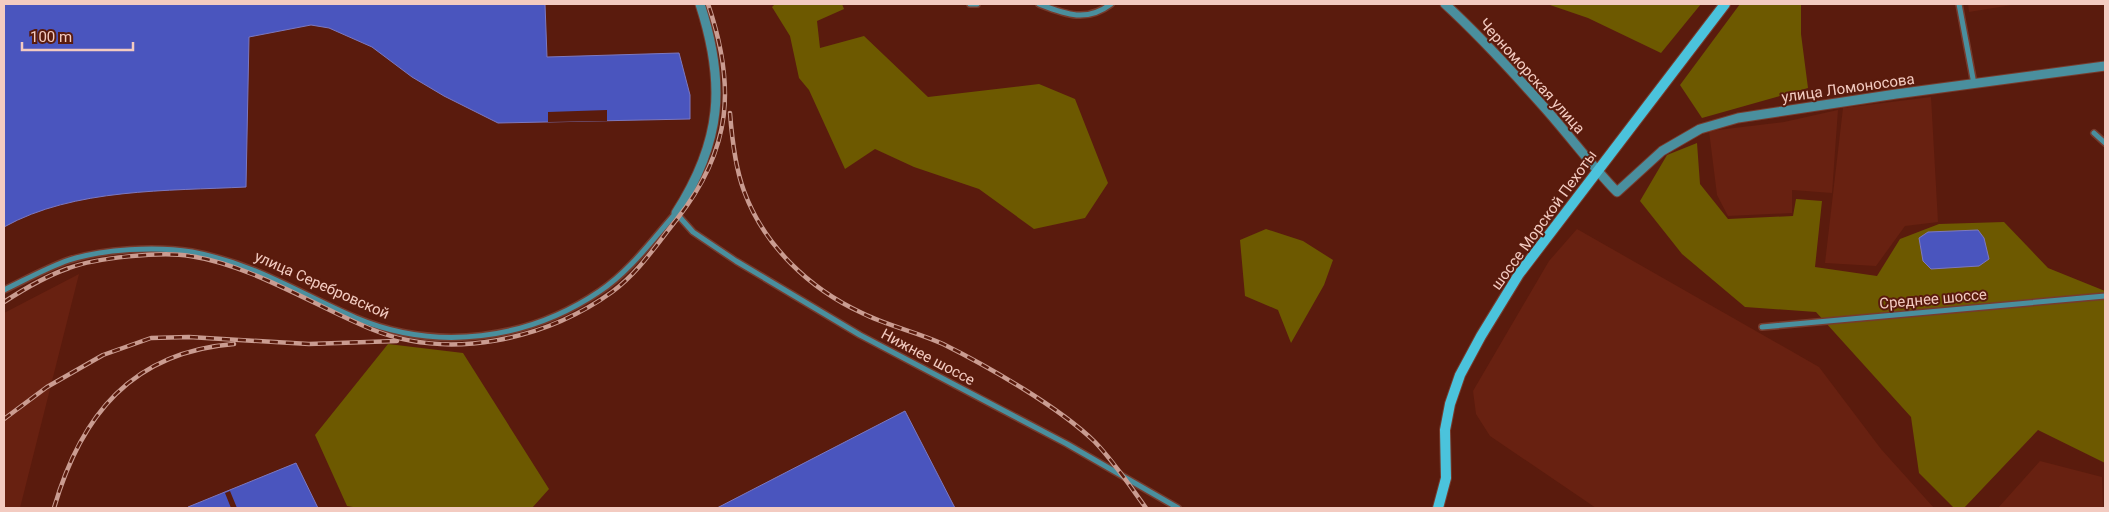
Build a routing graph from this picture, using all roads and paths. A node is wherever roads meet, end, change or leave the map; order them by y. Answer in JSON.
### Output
{"nodes":[{"id":1,"x":700,"y":4,"type":"edge"},
{"id":2,"x":970,"y":4,"type":"edge"},
{"id":3,"x":977,"y":4,"type":"edge"},
{"id":4,"x":1039,"y":4,"type":"edge"},
{"id":5,"x":1111,"y":4,"type":"edge"},
{"id":6,"x":1445,"y":4,"type":"edge"},
{"id":7,"x":1725,"y":4,"type":"edge"},
{"id":8,"x":1959,"y":4,"type":"edge"},
{"id":9,"x":2105,"y":66,"type":"edge"},
{"id":10,"x":1974,"y":84,"type":"junction"},
{"id":11,"x":2094,"y":133,"type":"dead end"},
{"id":12,"x":2105,"y":143,"type":"edge"},
{"id":13,"x":1598,"y":172,"type":"junction"},
{"id":14,"x":1617,"y":192,"type":"joint"},
{"id":15,"x":676,"y":213,"type":"junction"},
{"id":16,"x":4,"y":290,"type":"edge"},
{"id":17,"x":2105,"y":296,"type":"edge"},
{"id":18,"x":1762,"y":327,"type":"dead end"},
{"id":19,"x":1178,"y":508,"type":"edge"},
{"id":20,"x":1438,"y":508,"type":"edge"}],
"edges":[{"from":1,"to":15,"type":"street","name":"улица Серебровской"},
{"from":2,"to":3,"type":"street"},
{"from":4,"to":5,"type":"street"},
{"from":6,"to":13,"type":"street","name":"Черноморская улица"},
{"from":7,"to":13,"type":"main road","name":"шоссе Морской Пехоты"},
{"from":8,"to":10,"type":"street"},
{"from":9,"to":10,"type":"street","name":"улица Ломоносова"},
{"from":10,"to":14,"type":"street","name":"улица Ломоносова"},
{"from":11,"to":12,"type":"street"},
{"from":13,"to":14,"type":"street","name":"Черноморская улица"},
{"from":13,"to":20,"type":"main road","name":"шоссе Морской Пехоты"},
{"from":15,"to":16,"type":"street","name":"улица Серебровской"},
{"from":15,"to":19,"type":"street","name":"Нижнее шоссе"},
{"from":17,"to":18,"type":"street","name":"Среднее шоссе"}]}
